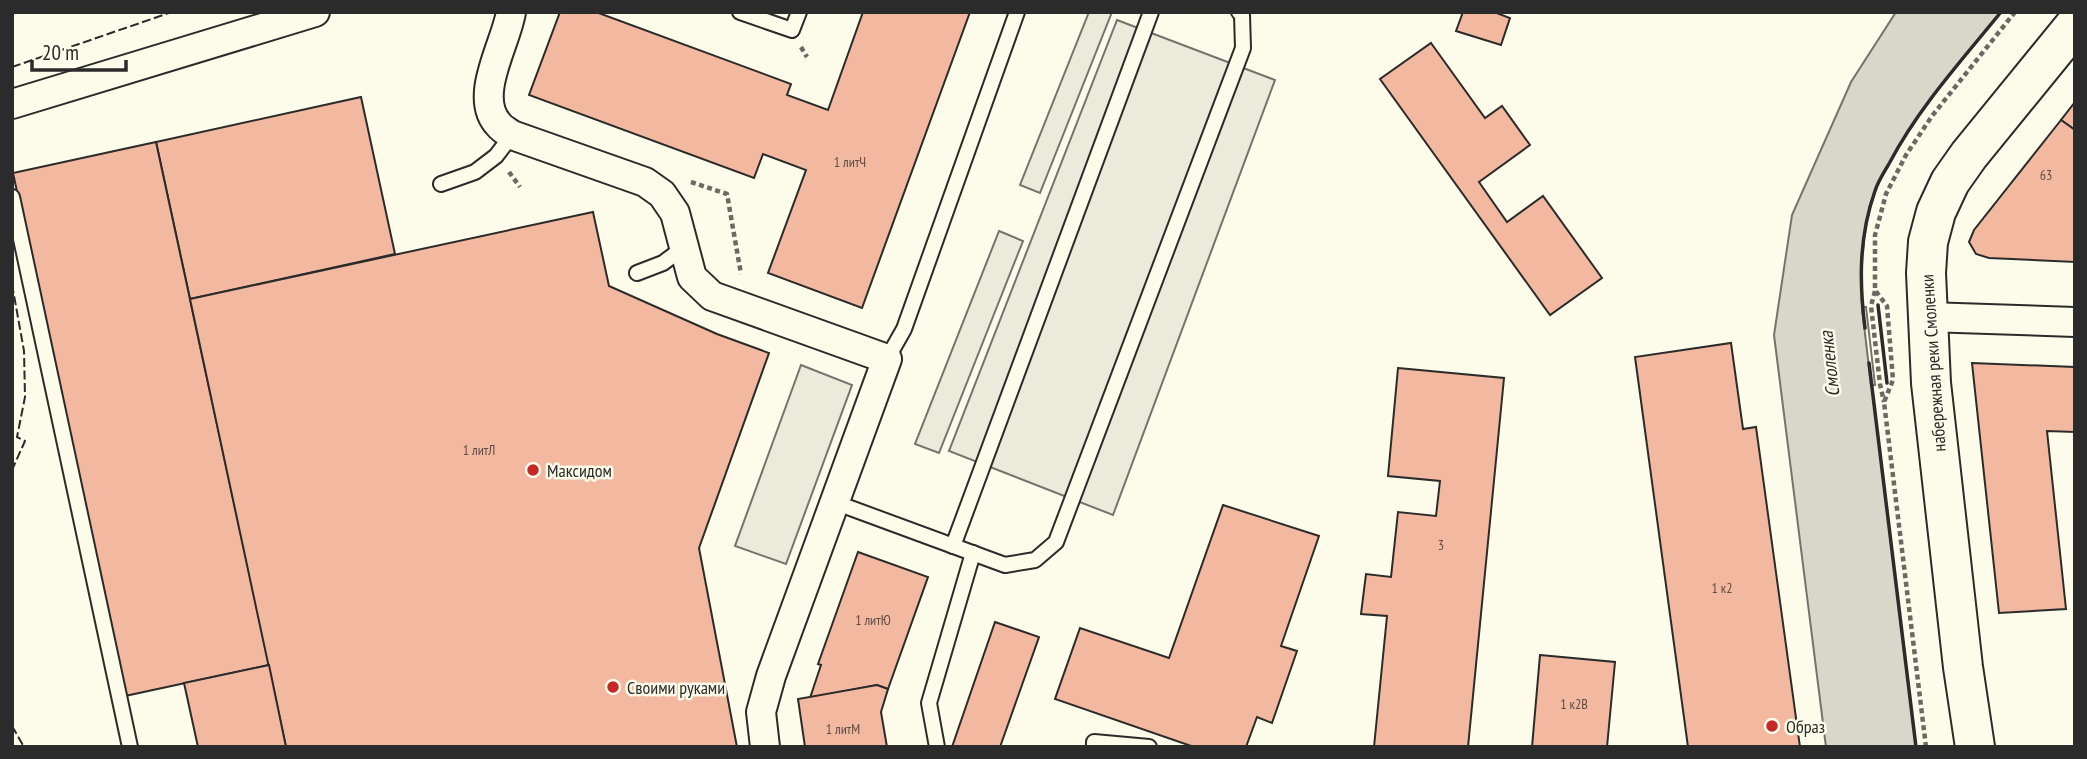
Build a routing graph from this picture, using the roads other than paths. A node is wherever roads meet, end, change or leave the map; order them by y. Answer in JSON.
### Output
{"nodes":[{"id":1,"x":315,"y":12,"type":"edge"},
{"id":2,"x":511,"y":12,"type":"edge"},
{"id":3,"x":740,"y":12,"type":"edge"},
{"id":4,"x":799,"y":12,"type":"edge"},
{"id":5,"x":1017,"y":12,"type":"edge"},
{"id":6,"x":1151,"y":12,"type":"edge"},
{"id":7,"x":1239,"y":12,"type":"edge"},
{"id":8,"x":2075,"y":25,"type":"edge"},
{"id":9,"x":12,"y":104,"type":"edge"},
{"id":10,"x":512,"y":135,"type":"junction"},
{"id":11,"x":441,"y":184,"type":"dead end"},
{"id":12,"x":12,"y":197,"type":"edge"},
{"id":13,"x":683,"y":248,"type":"junction"},
{"id":14,"x":637,"y":273,"type":"dead end"},
{"id":15,"x":1927,"y":317,"type":"junction"},
{"id":16,"x":2075,"y":322,"type":"edge"},
{"id":17,"x":887,"y":359,"type":"junction"},
{"id":18,"x":834,"y":502,"type":"junction"},
{"id":19,"x":953,"y":546,"type":"junction"},
{"id":20,"x":973,"y":554,"type":"junction"},
{"id":21,"x":764,"y":746,"type":"edge"},
{"id":22,"x":130,"y":747,"type":"edge"},
{"id":23,"x":937,"y":747,"type":"edge"},
{"id":24,"x":1094,"y":747,"type":"edge"},
{"id":25,"x":1149,"y":747,"type":"edge"},
{"id":26,"x":1975,"y":747,"type":"edge"}],
"edges":[{"from":1,"to":9,"type":"street"},
{"from":2,"to":10,"type":"street"},
{"from":3,"to":4,"type":"lane"},
{"from":5,"to":17,"type":"lane"},
{"from":6,"to":19,"type":"lane"},
{"from":7,"to":20,"type":"lane"},
{"from":8,"to":15,"type":"main road","name":"набережная реки Смоленки"},
{"from":10,"to":11,"type":"lane"},
{"from":10,"to":13,"type":"street"},
{"from":12,"to":22,"type":"lane"},
{"from":13,"to":14,"type":"lane"},
{"from":13,"to":17,"type":"street"},
{"from":15,"to":16,"type":"street"},
{"from":15,"to":26,"type":"main road","name":"набережная реки Смоленки"},
{"from":17,"to":18,"type":"street"},
{"from":18,"to":19,"type":"lane"},
{"from":18,"to":21,"type":"street"},
{"from":19,"to":20,"type":"lane"},
{"from":20,"to":23,"type":"lane"},
{"from":24,"to":25,"type":"lane"}]}
